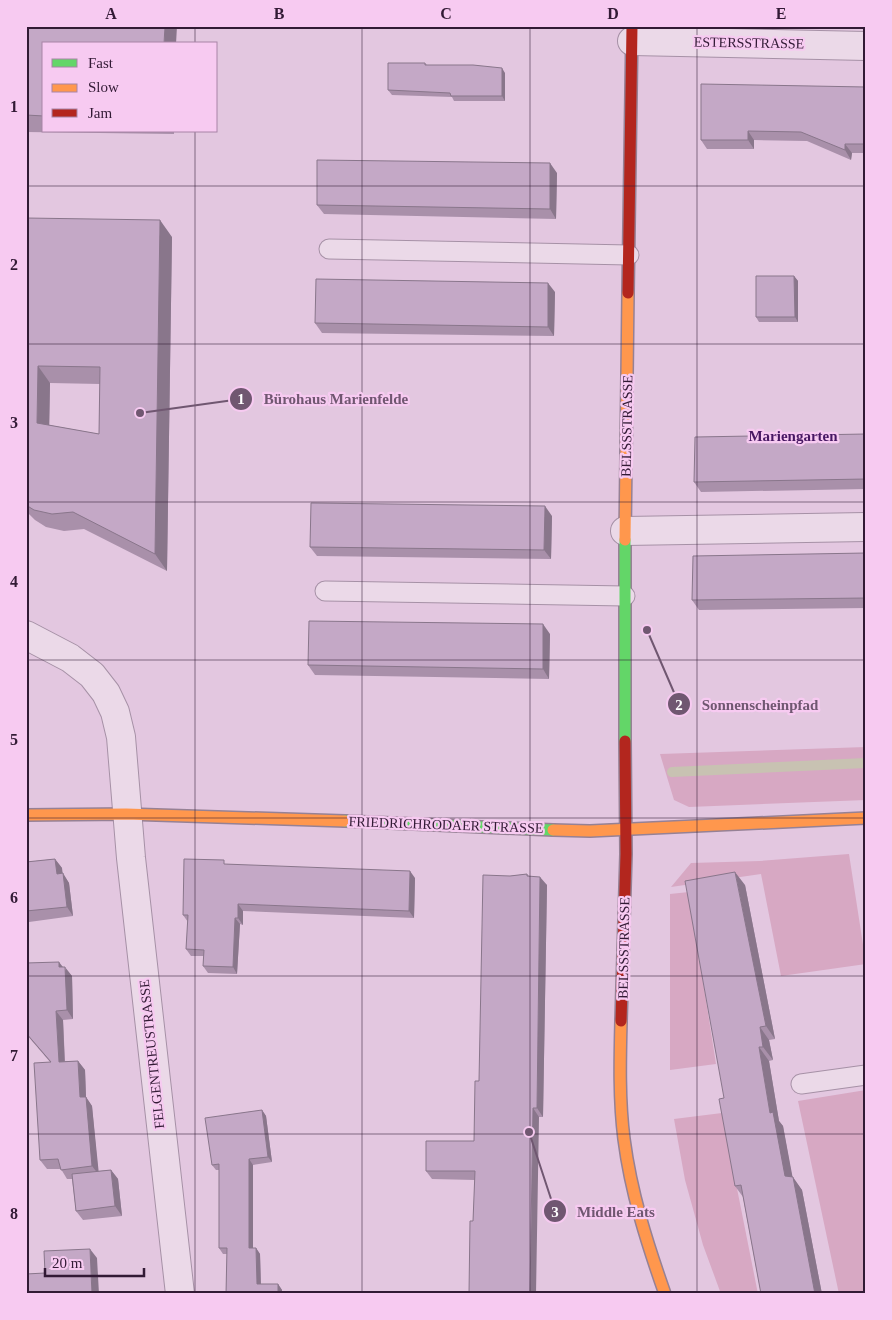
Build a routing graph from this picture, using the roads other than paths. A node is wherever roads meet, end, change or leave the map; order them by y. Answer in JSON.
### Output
{"nodes":[{"id":1,"x":632,"y":34,"type":"edge"},
{"id":2,"x":866,"y":46,"type":"edge"},
{"id":3,"x":329,"y":249,"type":"dead end"},
{"id":4,"x":629,"y":255,"type":"junction"},
{"id":5,"x":866,"y":527,"type":"edge"},
{"id":6,"x":625,"y":531,"type":"junction"},
{"id":7,"x":325,"y":591,"type":"dead end"},
{"id":8,"x":624,"y":596,"type":"junction"},
{"id":9,"x":26,"y":635,"type":"edge"},
{"id":10,"x":126,"y":814,"type":"junction"},
{"id":11,"x":26,"y":815,"type":"edge"},
{"id":12,"x":866,"y":818,"type":"edge"},
{"id":13,"x":626,"y":829,"type":"junction"},
{"id":14,"x":866,"y":1075,"type":"edge"},
{"id":15,"x":801,"y":1084,"type":"dead end"},
{"id":16,"x":180,"y":1294,"type":"edge"},
{"id":17,"x":665,"y":1294,"type":"edge"}],
"edges":[{"from":1,"to":2,"type":"street","name":"ESTERSSTRASSE"},
{"from":1,"to":4,"type":"street","name":"BELSSSTRASSE"},
{"from":3,"to":4,"type":"lane"},
{"from":4,"to":6,"type":"street","name":"BELSSSTRASSE"},
{"from":5,"to":6,"type":"street"},
{"from":6,"to":8,"type":"street","name":"BELSSSTRASSE"},
{"from":7,"to":8,"type":"lane"},
{"from":8,"to":13,"type":"street","name":"BELSSSTRASSE"},
{"from":9,"to":10,"type":"street","name":"FELGENTREUSTRASSE"},
{"from":10,"to":11,"type":"street","name":"FRIEDRICHRODAER STRASSE"},
{"from":10,"to":13,"type":"street","name":"FRIEDRICHRODAER STRASSE"},
{"from":10,"to":16,"type":"street","name":"FELGENTREUSTRASSE"},
{"from":12,"to":13,"type":"street","name":"FRIEDRICHRODAER STRASSE"},
{"from":13,"to":17,"type":"street","name":"BELSSSTRASSE"},
{"from":14,"to":15,"type":"lane"}]}
